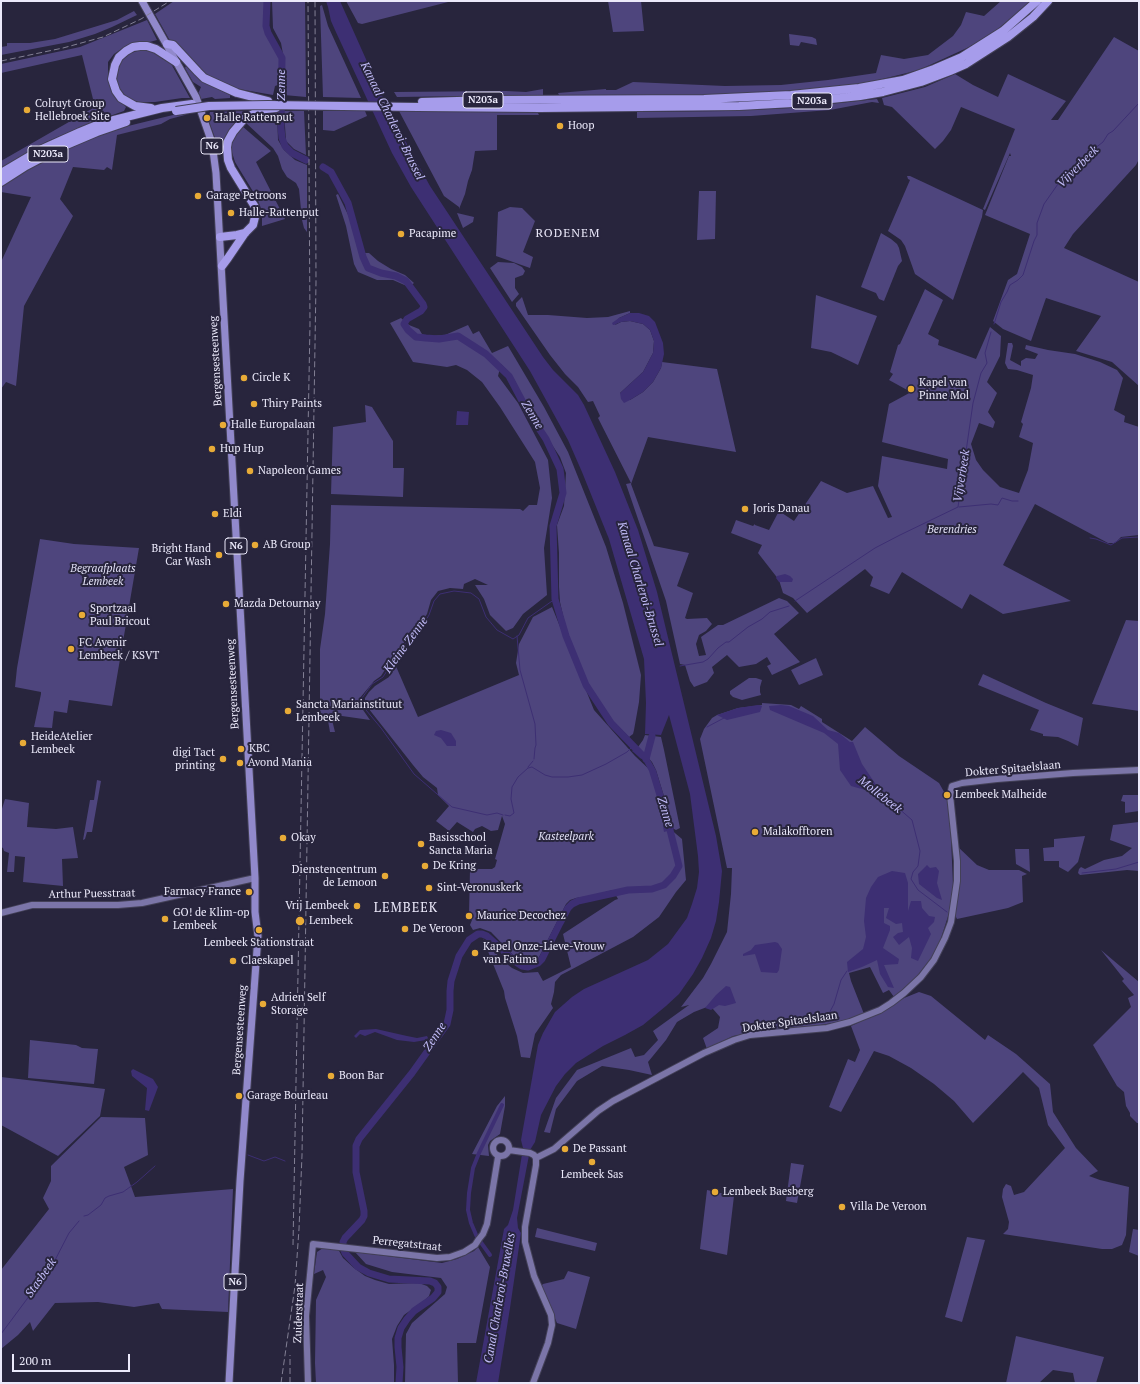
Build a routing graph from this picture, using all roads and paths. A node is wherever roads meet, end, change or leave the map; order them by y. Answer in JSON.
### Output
{"nodes":[{"id":1,"x":142,"y":1,"type":"edge"},
{"id":2,"x":1037,"y":1,"type":"edge"},
{"id":3,"x":1048,"y":1,"type":"edge"},
{"id":4,"x":166,"y":44,"type":"junction"},
{"id":5,"x":176,"y":62,"type":"junction"},
{"id":6,"x":268,"y":101,"type":"junction"},
{"id":7,"x":417,"y":104,"type":"junction"},
{"id":8,"x":291,"y":106,"type":"junction"},
{"id":9,"x":162,"y":108,"type":"junction"},
{"id":10,"x":176,"y":108,"type":"junction"},
{"id":11,"x":1,"y":173,"type":"edge"},
{"id":12,"x":1,"y":182,"type":"edge"},
{"id":13,"x":245,"y":233,"type":"junction"},
{"id":14,"x":220,"y":236,"type":"junction"},
{"id":15,"x":222,"y":266,"type":"junction"},
{"id":16,"x":1139,"y":770,"type":"edge"},
{"id":17,"x":255,"y":878,"type":"junction"},
{"id":18,"x":1,"y":913,"type":"edge"},
{"id":19,"x":509,"y":1150,"type":"junction"},
{"id":20,"x":498,"y":1157,"type":"junction"},
{"id":21,"x":536,"y":1158,"type":"junction"},
{"id":22,"x":313,"y":1244,"type":"joint"},
{"id":23,"x":229,"y":1383,"type":"edge"},
{"id":24,"x":308,"y":1383,"type":"edge"},
{"id":25,"x":533,"y":1383,"type":"edge"}],
"edges":[{"from":1,"to":4,"type":"main road","name":"Bergensesteenweg","number":"N6"},
{"from":2,"to":7,"type":"highway","number":"N203a"},
{"from":3,"to":7,"type":"highway","number":"N203a"},
{"from":4,"to":5,"type":"main road","name":"Bergensesteenweg","number":"N6"},
{"from":4,"to":6,"type":"highway"},
{"from":5,"to":9,"type":"highway"},
{"from":5,"to":14,"type":"main road","name":"Bergensesteenweg","number":"N6"},
{"from":6,"to":7,"type":"highway","number":"N203a"},
{"from":6,"to":10,"type":"highway","number":"N203a"},
{"from":7,"to":8,"type":"highway","number":"N203a","bridge":true},
{"from":8,"to":10,"type":"highway","number":"N203a","bridge":true},
{"from":8,"to":13,"type":"highway","bridge":true},
{"from":9,"to":10,"type":"highway","number":"N203a"},
{"from":9,"to":11,"type":"highway","number":"N203a"},
{"from":10,"to":12,"type":"highway","number":"N203a"},
{"from":13,"to":14,"type":"highway"},
{"from":13,"to":15,"type":"highway"},
{"from":14,"to":15,"type":"main road","name":"Bergensesteenweg","number":"N6"},
{"from":15,"to":17,"type":"main road","name":"Bergensesteenweg","number":"N6"},
{"from":16,"to":21,"type":"street","name":"Dokter Spitaelslaan"},
{"from":17,"to":18,"type":"street","name":"Arthur Puesstraat"},
{"from":17,"to":23,"type":"main road","name":"Bergensesteenweg","number":"N6"},
{"from":19,"to":20,"type":"street"},
{"from":19,"to":20,"type":"street"},
{"from":19,"to":21,"type":"street"},
{"from":20,"to":22,"type":"street","name":"Perregatstraat"},
{"from":21,"to":25,"type":"street"},
{"from":22,"to":24,"type":"street","name":"Zuiderstraat"}]}
